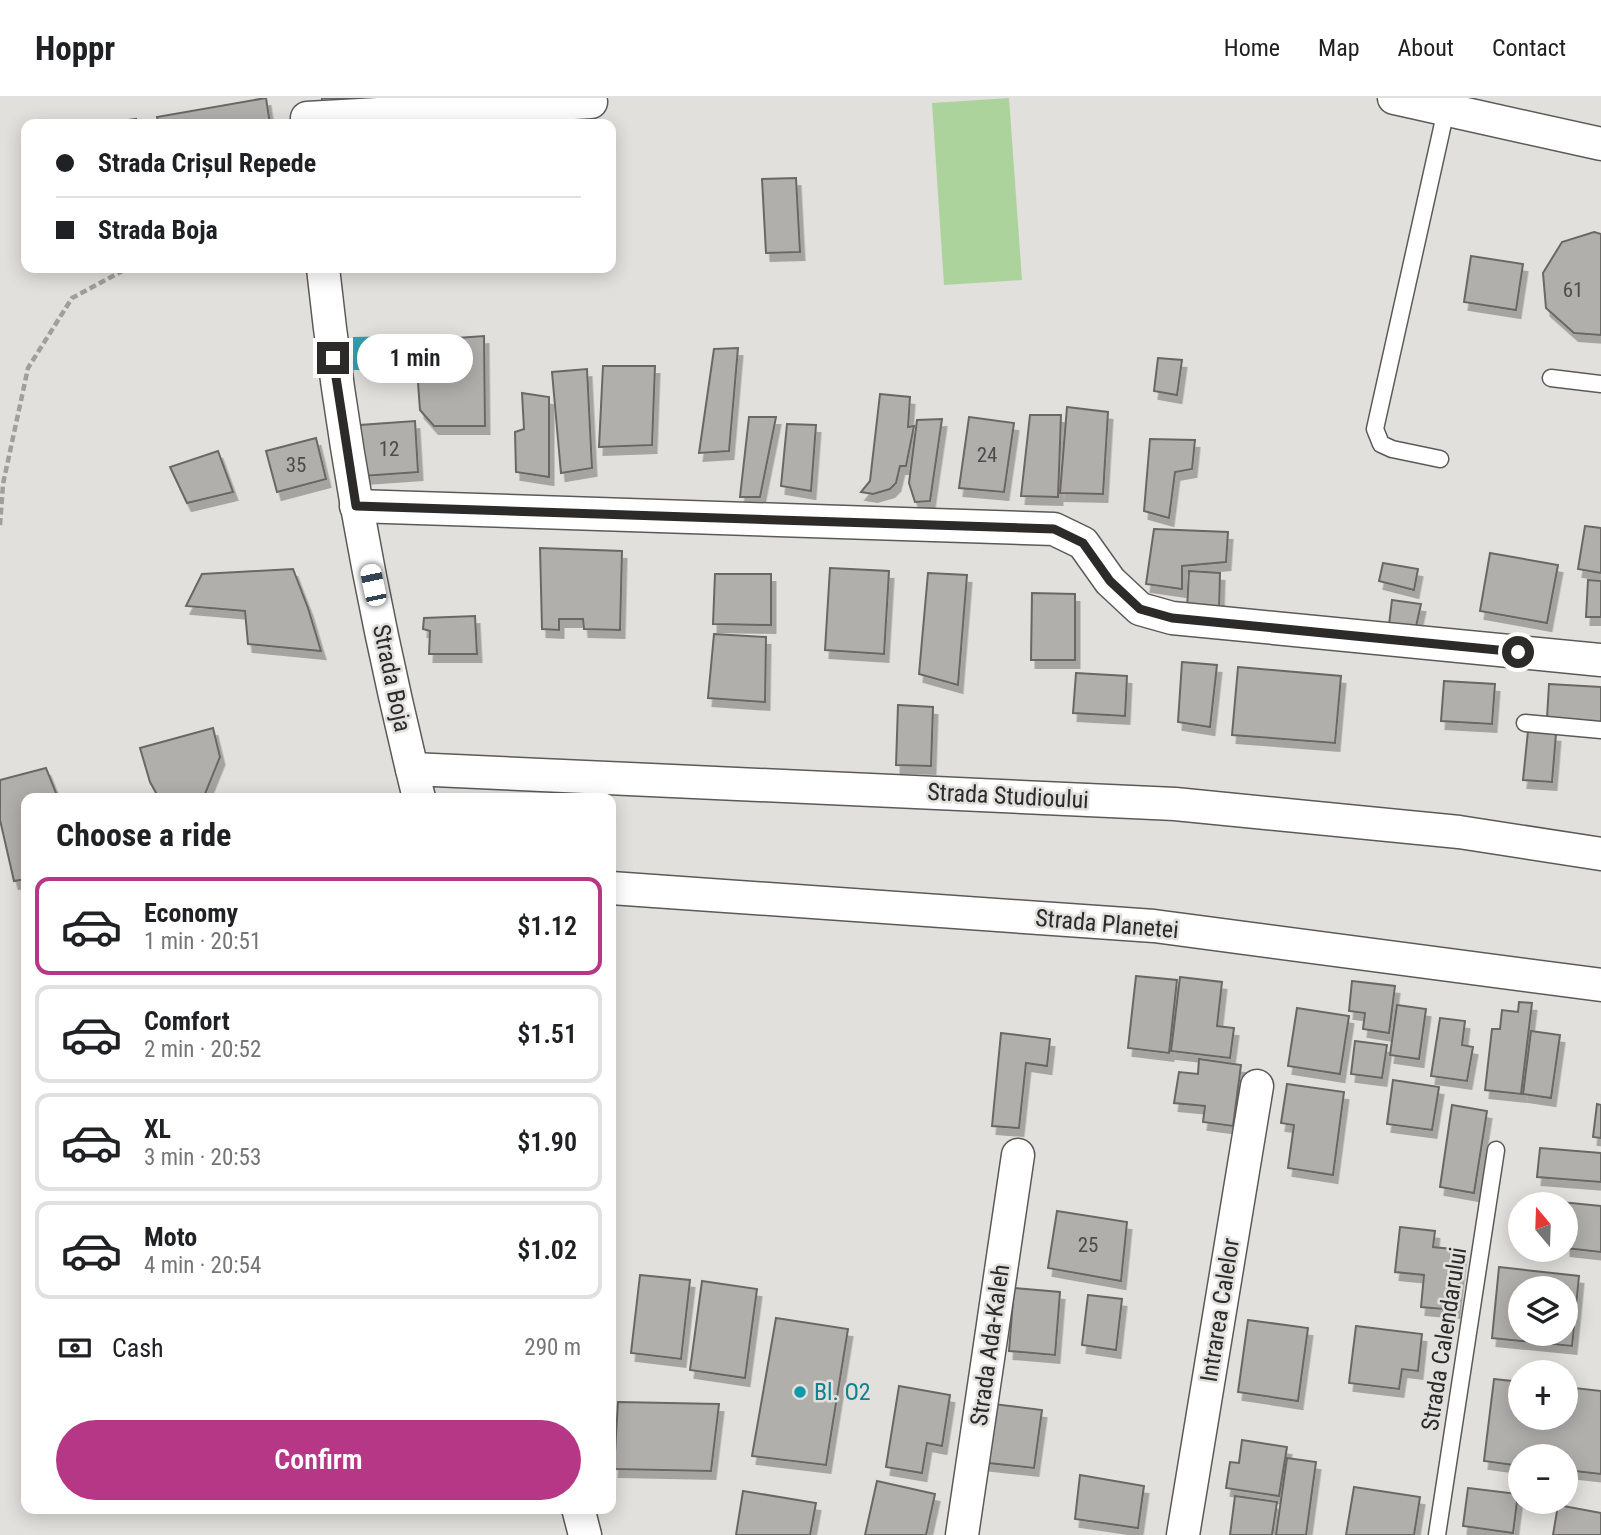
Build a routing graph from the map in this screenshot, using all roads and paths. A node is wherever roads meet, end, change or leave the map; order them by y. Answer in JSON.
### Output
{"nodes":[{"id":1,"x":1394,"y":98,"type":"edge"},
{"id":2,"x":591,"y":102,"type":"dead end"},
{"id":3,"x":1446,"y":110,"type":"junction"},
{"id":4,"x":306,"y":114,"type":"edge"},
{"id":5,"x":1601,"y":144,"type":"edge"},
{"id":6,"x":119,"y":273,"type":"edge"},
{"id":7,"x":324,"y":273,"type":"edge"},
{"id":8,"x":1551,"y":378,"type":"dead end"},
{"id":9,"x":1601,"y":384,"type":"edge"},
{"id":10,"x":1440,"y":459,"type":"dead end"},
{"id":11,"x":356,"y":506,"type":"junction"},
{"id":12,"x":0,"y":525,"type":"edge"},
{"id":13,"x":1601,"y":660,"type":"edge"},
{"id":14,"x":1525,"y":723,"type":"dead end"},
{"id":15,"x":1601,"y":730,"type":"edge"},
{"id":16,"x":415,"y":784,"type":"edge"},
{"id":17,"x":1601,"y":855,"type":"edge"},
{"id":18,"x":616,"y":888,"type":"edge"},
{"id":19,"x":1601,"y":985,"type":"edge"},
{"id":20,"x":1257,"y":1086,"type":"dead end"},
{"id":21,"x":1496,"y":1150,"type":"dead end"},
{"id":22,"x":1018,"y":1155,"type":"dead end"},
{"id":23,"x":580,"y":1514,"type":"edge"},
{"id":24,"x":585,"y":1535,"type":"edge"},
{"id":25,"x":962,"y":1535,"type":"edge"},
{"id":26,"x":1184,"y":1535,"type":"edge"},
{"id":27,"x":1437,"y":1535,"type":"edge"}],
"edges":[{"from":1,"to":3,"type":"street"},
{"from":2,"to":4,"type":"street"},
{"from":3,"to":5,"type":"street"},
{"from":3,"to":10,"type":"lane"},
{"from":6,"to":12,"type":"path"},
{"from":7,"to":11,"type":"street","name":"Strada Boja"},
{"from":8,"to":9,"type":"lane"},
{"from":11,"to":13,"type":"street"},
{"from":11,"to":16,"type":"street","name":"Strada Boja"},
{"from":14,"to":15,"type":"lane"},
{"from":16,"to":17,"type":"street","name":"Strada Studioului"},
{"from":18,"to":19,"type":"street","name":"Strada Planetei"},
{"from":20,"to":26,"type":"street","name":"Intrarea Calelor"},
{"from":21,"to":27,"type":"lane","name":"Strada Calendarului"},
{"from":22,"to":25,"type":"street","name":"Strada Ada-Kaleh"},
{"from":23,"to":24,"type":"street"}]}
